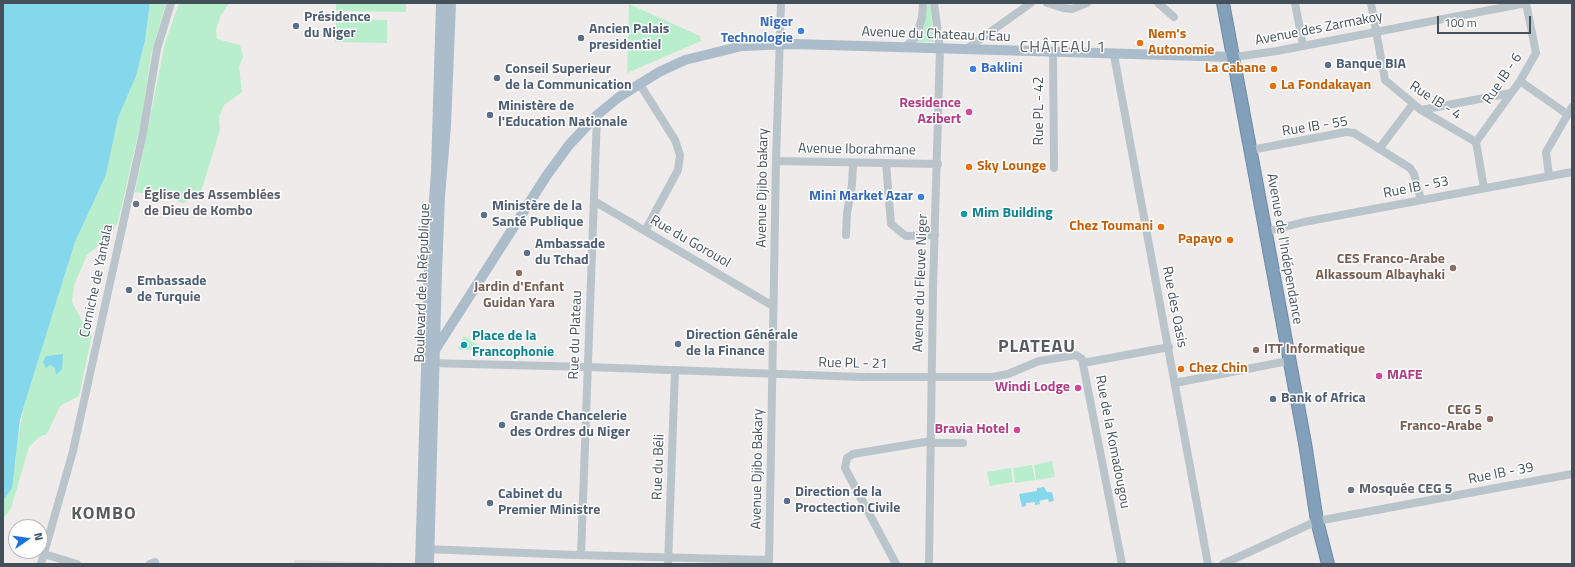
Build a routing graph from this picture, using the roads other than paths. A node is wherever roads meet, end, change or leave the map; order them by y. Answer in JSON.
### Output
{"nodes":[{"id":1,"x":171,"y":3,"type":"edge"},
{"id":2,"x":441,"y":3,"type":"edge"},
{"id":3,"x":451,"y":3,"type":"edge"},
{"id":4,"x":781,"y":3,"type":"edge"},
{"id":5,"x":923,"y":3,"type":"edge"},
{"id":6,"x":934,"y":3,"type":"edge"},
{"id":7,"x":1031,"y":3,"type":"edge"},
{"id":8,"x":1047,"y":3,"type":"edge"},
{"id":9,"x":1087,"y":3,"type":"edge"},
{"id":10,"x":1158,"y":3,"type":"edge"},
{"id":11,"x":1223,"y":3,"type":"edge"},
{"id":12,"x":1295,"y":3,"type":"edge"},
{"id":13,"x":1371,"y":3,"type":"edge"},
{"id":14,"x":1526,"y":3,"type":"edge"},
{"id":15,"x":1174,"y":17,"type":"dead end"},
{"id":16,"x":1376,"y":30,"type":"junction"},
{"id":17,"x":781,"y":45,"type":"junction"},
{"id":18,"x":1303,"y":45,"type":"junction"},
{"id":19,"x":904,"y":48,"type":"junction"},
{"id":20,"x":940,"y":48,"type":"junction"},
{"id":21,"x":965,"y":50,"type":"junction"},
{"id":22,"x":1053,"y":53,"type":"junction"},
{"id":23,"x":1114,"y":55,"type":"junction"},
{"id":24,"x":1234,"y":57,"type":"junction"},
{"id":25,"x":1520,"y":81,"type":"junction"},
{"id":26,"x":639,"y":83,"type":"junction"},
{"id":27,"x":443,"y":85,"type":"junction"},
{"id":28,"x":1511,"y":93,"type":"junction"},
{"id":29,"x":1413,"y":104,"type":"junction"},
{"id":30,"x":1421,"y":110,"type":"junction"},
{"id":31,"x":1569,"y":111,"type":"edge"},
{"id":32,"x":597,"y":115,"type":"junction"},
{"id":33,"x":1476,"y":142,"type":"junction"},
{"id":34,"x":1379,"y":149,"type":"junction"},
{"id":35,"x":1251,"y":150,"type":"junction"},
{"id":36,"x":776,"y":162,"type":"junction"},
{"id":37,"x":854,"y":163,"type":"junction"},
{"id":38,"x":886,"y":163,"type":"junction"},
{"id":39,"x":938,"y":164,"type":"junction"},
{"id":40,"x":1054,"y":168,"type":"dead end"},
{"id":41,"x":1572,"y":172,"type":"edge"},
{"id":42,"x":1549,"y":176,"type":"junction"},
{"id":43,"x":1484,"y":188,"type":"junction"},
{"id":44,"x":1420,"y":200,"type":"junction"},
{"id":45,"x":594,"y":202,"type":"junction"},
{"id":46,"x":645,"y":231,"type":"junction"},
{"id":47,"x":1265,"y":232,"type":"junction"},
{"id":48,"x":846,"y":235,"type":"dead end"},
{"id":49,"x":935,"y":235,"type":"junction"},
{"id":50,"x":773,"y":306,"type":"junction"},
{"id":51,"x":1169,"y":347,"type":"junction"},
{"id":52,"x":431,"y":358,"type":"junction"},
{"id":53,"x":1288,"y":361,"type":"junction"},
{"id":54,"x":1083,"y":363,"type":"junction"},
{"id":55,"x":588,"y":367,"type":"junction"},
{"id":56,"x":675,"y":370,"type":"junction"},
{"id":57,"x":773,"y":374,"type":"junction"},
{"id":58,"x":932,"y":378,"type":"junction"},
{"id":59,"x":1175,"y":382,"type":"junction"},
{"id":60,"x":931,"y":442,"type":"junction"},
{"id":61,"x":963,"y":443,"type":"dead end"},
{"id":62,"x":1572,"y":474,"type":"edge"},
{"id":63,"x":1317,"y":521,"type":"junction"},
{"id":64,"x":48,"y":540,"type":"edge"},
{"id":65,"x":425,"y":549,"type":"junction"},
{"id":66,"x":48,"y":555,"type":"edge"},
{"id":67,"x":578,"y":555,"type":"junction"},
{"id":68,"x":668,"y":561,"type":"edge"},
{"id":69,"x":769,"y":562,"type":"edge"},
{"id":70,"x":77,"y":564,"type":"edge"},
{"id":71,"x":420,"y":564,"type":"edge"},
{"id":72,"x":429,"y":564,"type":"edge"},
{"id":73,"x":580,"y":564,"type":"edge"},
{"id":74,"x":896,"y":564,"type":"edge"},
{"id":75,"x":929,"y":564,"type":"edge"},
{"id":76,"x":1122,"y":564,"type":"edge"},
{"id":77,"x":1208,"y":564,"type":"edge"},
{"id":78,"x":1223,"y":564,"type":"edge"},
{"id":79,"x":1328,"y":564,"type":"edge"}],
"edges":[{"from":1,"to":64,"type":"street","name":"Corniche de Yantala"},
{"from":2,"to":27,"type":"main road","name":"Boulevard de la République"},
{"from":3,"to":27,"type":"main road","name":"Boulevard de la République"},
{"from":4,"to":17,"type":"street","name":"Avenue Djibo bakary"},
{"from":5,"to":19,"type":"street"},
{"from":6,"to":20,"type":"street","name":"Avenue du Fleuve Niger"},
{"from":7,"to":21,"type":"street"},
{"from":8,"to":9,"type":"street"},
{"from":10,"to":15,"type":"street"},
{"from":11,"to":24,"type":"highway","name":"Avenue de l'Indépendance"},
{"from":12,"to":18,"type":"street"},
{"from":13,"to":16,"type":"street","name":"Rue IB - 4"},
{"from":14,"to":16,"type":"street","name":"Avenue des Zarmakoy"},
{"from":14,"to":25,"type":"street","name":"Rue IB - 6"},
{"from":16,"to":18,"type":"street","name":"Avenue des Zarmakoy"},
{"from":16,"to":29,"type":"street","name":"Rue IB - 4"},
{"from":17,"to":19,"type":"main road","name":"Avenue du Chateau d'Eau"},
{"from":17,"to":26,"type":"main road","name":"Avenue du Chateau d'Eau"},
{"from":17,"to":36,"type":"street","name":"Avenue Djibo bakary"},
{"from":18,"to":24,"type":"street","name":"Avenue des Zarmakoy"},
{"from":19,"to":20,"type":"main road","name":"Avenue du Chateau d'Eau"},
{"from":20,"to":21,"type":"main road","name":"Avenue du Chateau d'Eau"},
{"from":20,"to":39,"type":"street","name":"Avenue du Fleuve Niger"},
{"from":21,"to":22,"type":"main road","name":"Avenue du Chateau d'Eau"},
{"from":22,"to":23,"type":"main road","name":"Avenue du Chateau d'Eau"},
{"from":22,"to":40,"type":"street","name":"Rue PL - 42"},
{"from":23,"to":24,"type":"main road","name":"Avenue du Chateau d'Eau"},
{"from":23,"to":51,"type":"street","name":"Rue des Oasis"},
{"from":24,"to":35,"type":"highway","name":"Avenue de l'Indépendance"},
{"from":25,"to":28,"type":"street","name":"Rue IB - 6"},
{"from":25,"to":31,"type":"street"},
{"from":26,"to":32,"type":"main road","name":"Avenue du Chateau d'Eau"},
{"from":26,"to":46,"type":"street"},
{"from":27,"to":52,"type":"main road","name":"Boulevard de la République"},
{"from":28,"to":30,"type":"street"},
{"from":28,"to":33,"type":"street","name":"Rue IB - 6"},
{"from":29,"to":30,"type":"street","name":"Rue IB - 4"},
{"from":29,"to":34,"type":"street"},
{"from":30,"to":33,"type":"street","name":"Rue IB - 4"},
{"from":31,"to":42,"type":"street"},
{"from":32,"to":45,"type":"street","name":"Rue du Plateau"},
{"from":32,"to":52,"type":"main road","name":"Avenue du Chateau d'Eau"},
{"from":33,"to":43,"type":"street"},
{"from":34,"to":35,"type":"street","name":"Rue IB - 55"},
{"from":34,"to":44,"type":"street","name":"Rue IB - 55"},
{"from":35,"to":47,"type":"highway","name":"Avenue de l'Indépendance"},
{"from":36,"to":37,"type":"street","name":"Avenue Iborahmane"},
{"from":36,"to":50,"type":"street","name":"Avenue Djibo bakary"},
{"from":37,"to":38,"type":"street","name":"Avenue Iborahmane"},
{"from":37,"to":48,"type":"street"},
{"from":38,"to":39,"type":"street","name":"Avenue Iborahmane"},
{"from":38,"to":49,"type":"street"},
{"from":39,"to":49,"type":"street","name":"Avenue du Fleuve Niger"},
{"from":41,"to":42,"type":"street","name":"Rue IB - 53"},
{"from":42,"to":43,"type":"street","name":"Rue IB - 53"},
{"from":43,"to":44,"type":"street","name":"Rue IB - 53"},
{"from":44,"to":47,"type":"street","name":"Rue IB - 53"},
{"from":45,"to":46,"type":"street","name":"Rue du Gorouol"},
{"from":45,"to":55,"type":"street","name":"Rue du Plateau"},
{"from":46,"to":50,"type":"street","name":"Rue du Gorouol"},
{"from":47,"to":53,"type":"highway","name":"Avenue de l'Indépendance"},
{"from":49,"to":58,"type":"street","name":"Avenue du Fleuve Niger"},
{"from":50,"to":57,"type":"street","name":"Avenue Djibo bakary"},
{"from":51,"to":54,"type":"street","name":"Rue de la Komadougou"},
{"from":51,"to":59,"type":"street","name":"Rue des Oasis"},
{"from":52,"to":55,"type":"street","name":"Rue PL - 21"},
{"from":52,"to":65,"type":"main road","name":"Boulevard de la République"},
{"from":53,"to":59,"type":"street"},
{"from":53,"to":63,"type":"highway","name":"Avenue de l'Indépendance"},
{"from":54,"to":58,"type":"street","name":"Rue PL - 21"},
{"from":54,"to":76,"type":"street","name":"Rue de la Komadougou"},
{"from":55,"to":56,"type":"street","name":"Rue PL - 21"},
{"from":55,"to":67,"type":"street","name":"Rue du Plateau"},
{"from":56,"to":57,"type":"street","name":"Rue PL - 21"},
{"from":56,"to":68,"type":"street","name":"Rue du Béli"},
{"from":57,"to":58,"type":"street","name":"Rue PL - 21"},
{"from":57,"to":69,"type":"street","name":"Avenue Djibo Bakary"},
{"from":58,"to":60,"type":"street","name":"Avenue du Fleuve Niger"},
{"from":59,"to":77,"type":"street","name":"Rue des Oasis"},
{"from":60,"to":61,"type":"street"},
{"from":60,"to":74,"type":"street"},
{"from":60,"to":75,"type":"street","name":"Avenue du Fleuve Niger"},
{"from":62,"to":63,"type":"street","name":"Rue IB - 39"},
{"from":63,"to":78,"type":"street","name":"Rue IB - 39"},
{"from":63,"to":79,"type":"highway","name":"Avenue de l'Indépendance"},
{"from":65,"to":67,"type":"street"},
{"from":65,"to":71,"type":"main road","name":"Boulevard de la République"},
{"from":65,"to":72,"type":"main road","name":"Boulevard de la République"},
{"from":66,"to":70,"type":"street"},
{"from":67,"to":68,"type":"street"},
{"from":67,"to":73,"type":"street","name":"Rue du Plateau"},
{"from":68,"to":69,"type":"street"}]}
